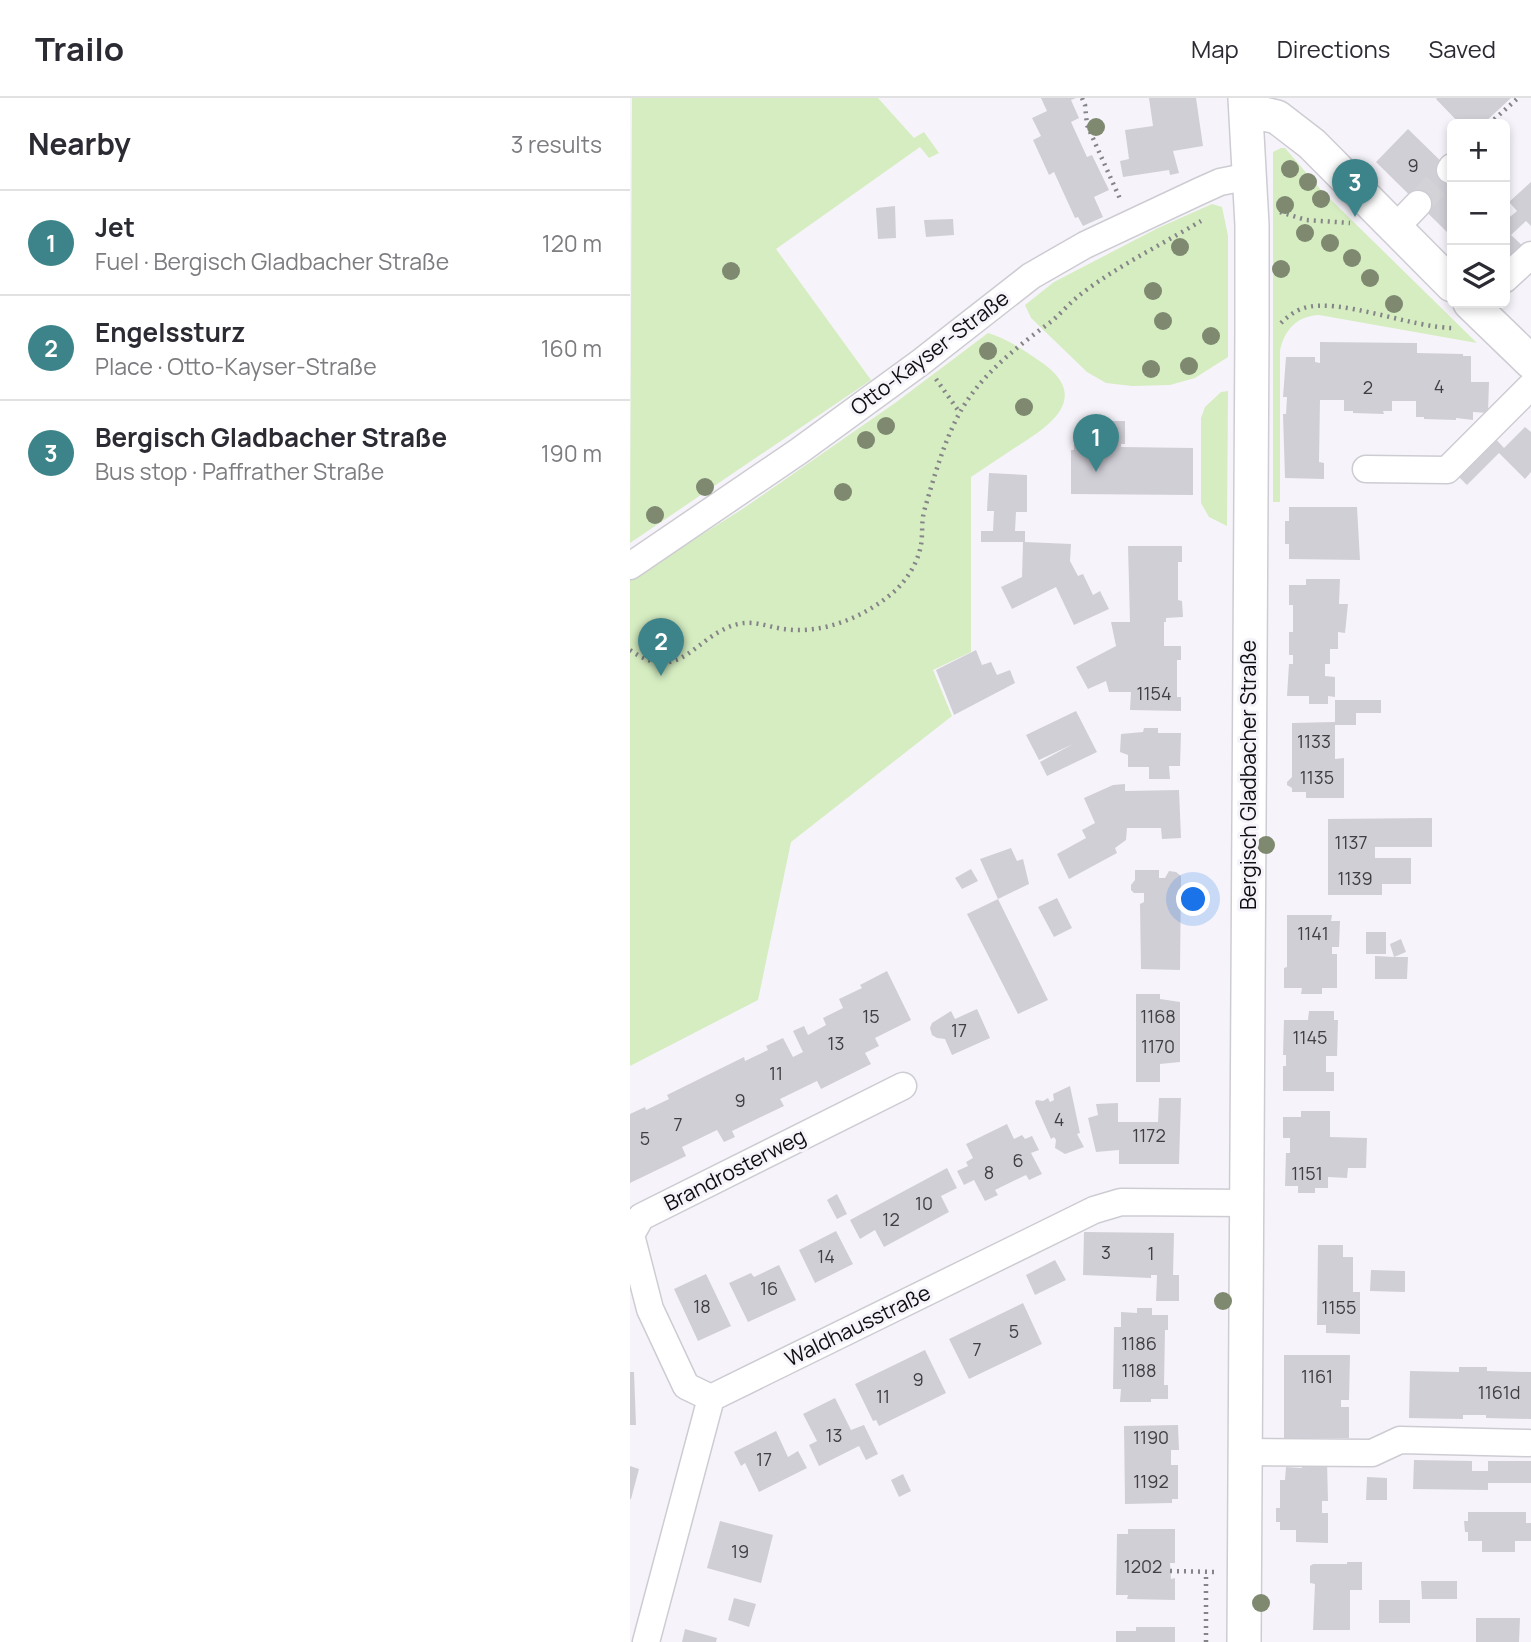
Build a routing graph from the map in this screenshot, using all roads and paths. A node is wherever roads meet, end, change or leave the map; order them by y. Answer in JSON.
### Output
{"nodes":[{"id":1,"x":1082,"y":98,"type":"edge"},
{"id":2,"x":1518,"y":98,"type":"edge"},
{"id":3,"x":1246,"y":104,"type":"edge"},
{"id":4,"x":1495,"y":119,"type":"edge"},
{"id":5,"x":1250,"y":191,"type":"junction"},
{"id":6,"x":1418,"y":204,"type":"tunnel mouth"},
{"id":7,"x":1205,"y":218,"type":"dead end"},
{"id":8,"x":1131,"y":223,"type":"junction"},
{"id":9,"x":1394,"y":227,"type":"junction"},
{"id":10,"x":1531,"y":255,"type":"edge"},
{"id":11,"x":1510,"y":274,"type":"edge"},
{"id":12,"x":1447,"y":278,"type":"edge"},
{"id":13,"x":1470,"y":308,"type":"edge"},
{"id":14,"x":1478,"y":308,"type":"edge"},
{"id":15,"x":1252,"y":330,"type":"junction"},
{"id":16,"x":922,"y":362,"type":"junction"},
{"id":17,"x":1531,"y":362,"type":"edge"},
{"id":18,"x":1531,"y":386,"type":"edge"},
{"id":19,"x":960,"y":413,"type":"junction"},
{"id":20,"x":1366,"y":469,"type":"dead end"},
{"id":21,"x":630,"y":565,"type":"edge"},
{"id":22,"x":630,"y":650,"type":"edge"},
{"id":23,"x":903,"y":1086,"type":"dead end"},
{"id":24,"x":1246,"y":1203,"type":"junction"},
{"id":25,"x":711,"y":1398,"type":"junction"},
{"id":26,"x":1528,"y":1443,"type":"dead end"},
{"id":27,"x":1245,"y":1452,"type":"junction"},
{"id":28,"x":1171,"y":1571,"type":"dead end"},
{"id":29,"x":646,"y":1642,"type":"edge"},
{"id":30,"x":1206,"y":1642,"type":"edge"},
{"id":31,"x":1244,"y":1642,"type":"edge"}],
"edges":[{"from":1,"to":8,"type":"path"},
{"from":2,"to":4,"type":"path"},
{"from":3,"to":5,"type":"main road","name":"Bergisch Gladbacher Straße"},
{"from":3,"to":9,"type":"main road"},
{"from":5,"to":8,"type":"street","name":"Otto-Kayser-Straße"},
{"from":5,"to":9,"type":"path"},
{"from":5,"to":15,"type":"main road","name":"Bergisch Gladbacher Straße"},
{"from":6,"to":9,"type":"street"},
{"from":7,"to":19,"type":"path"},
{"from":8,"to":16,"type":"street","name":"Otto-Kayser-Straße"},
{"from":9,"to":12,"type":"main road"},
{"from":10,"to":11,"type":"street"},
{"from":13,"to":15,"type":"path"},
{"from":14,"to":17,"type":"main road"},
{"from":15,"to":24,"type":"main road","name":"Bergisch Gladbacher Straße"},
{"from":16,"to":19,"type":"path"},
{"from":16,"to":21,"type":"street","name":"Otto-Kayser-Straße"},
{"from":18,"to":20,"type":"street"},
{"from":19,"to":22,"type":"path"},
{"from":23,"to":25,"type":"street","name":"Brandrosterweg"},
{"from":24,"to":25,"type":"street","name":"Waldhausstraße"},
{"from":24,"to":27,"type":"main road","name":"Bergisch Gladbacher Straße"},
{"from":25,"to":29,"type":"street"},
{"from":26,"to":27,"type":"street"},
{"from":27,"to":31,"type":"main road","name":"Bergisch Gladbacher Straße"},
{"from":28,"to":30,"type":"path"}]}
